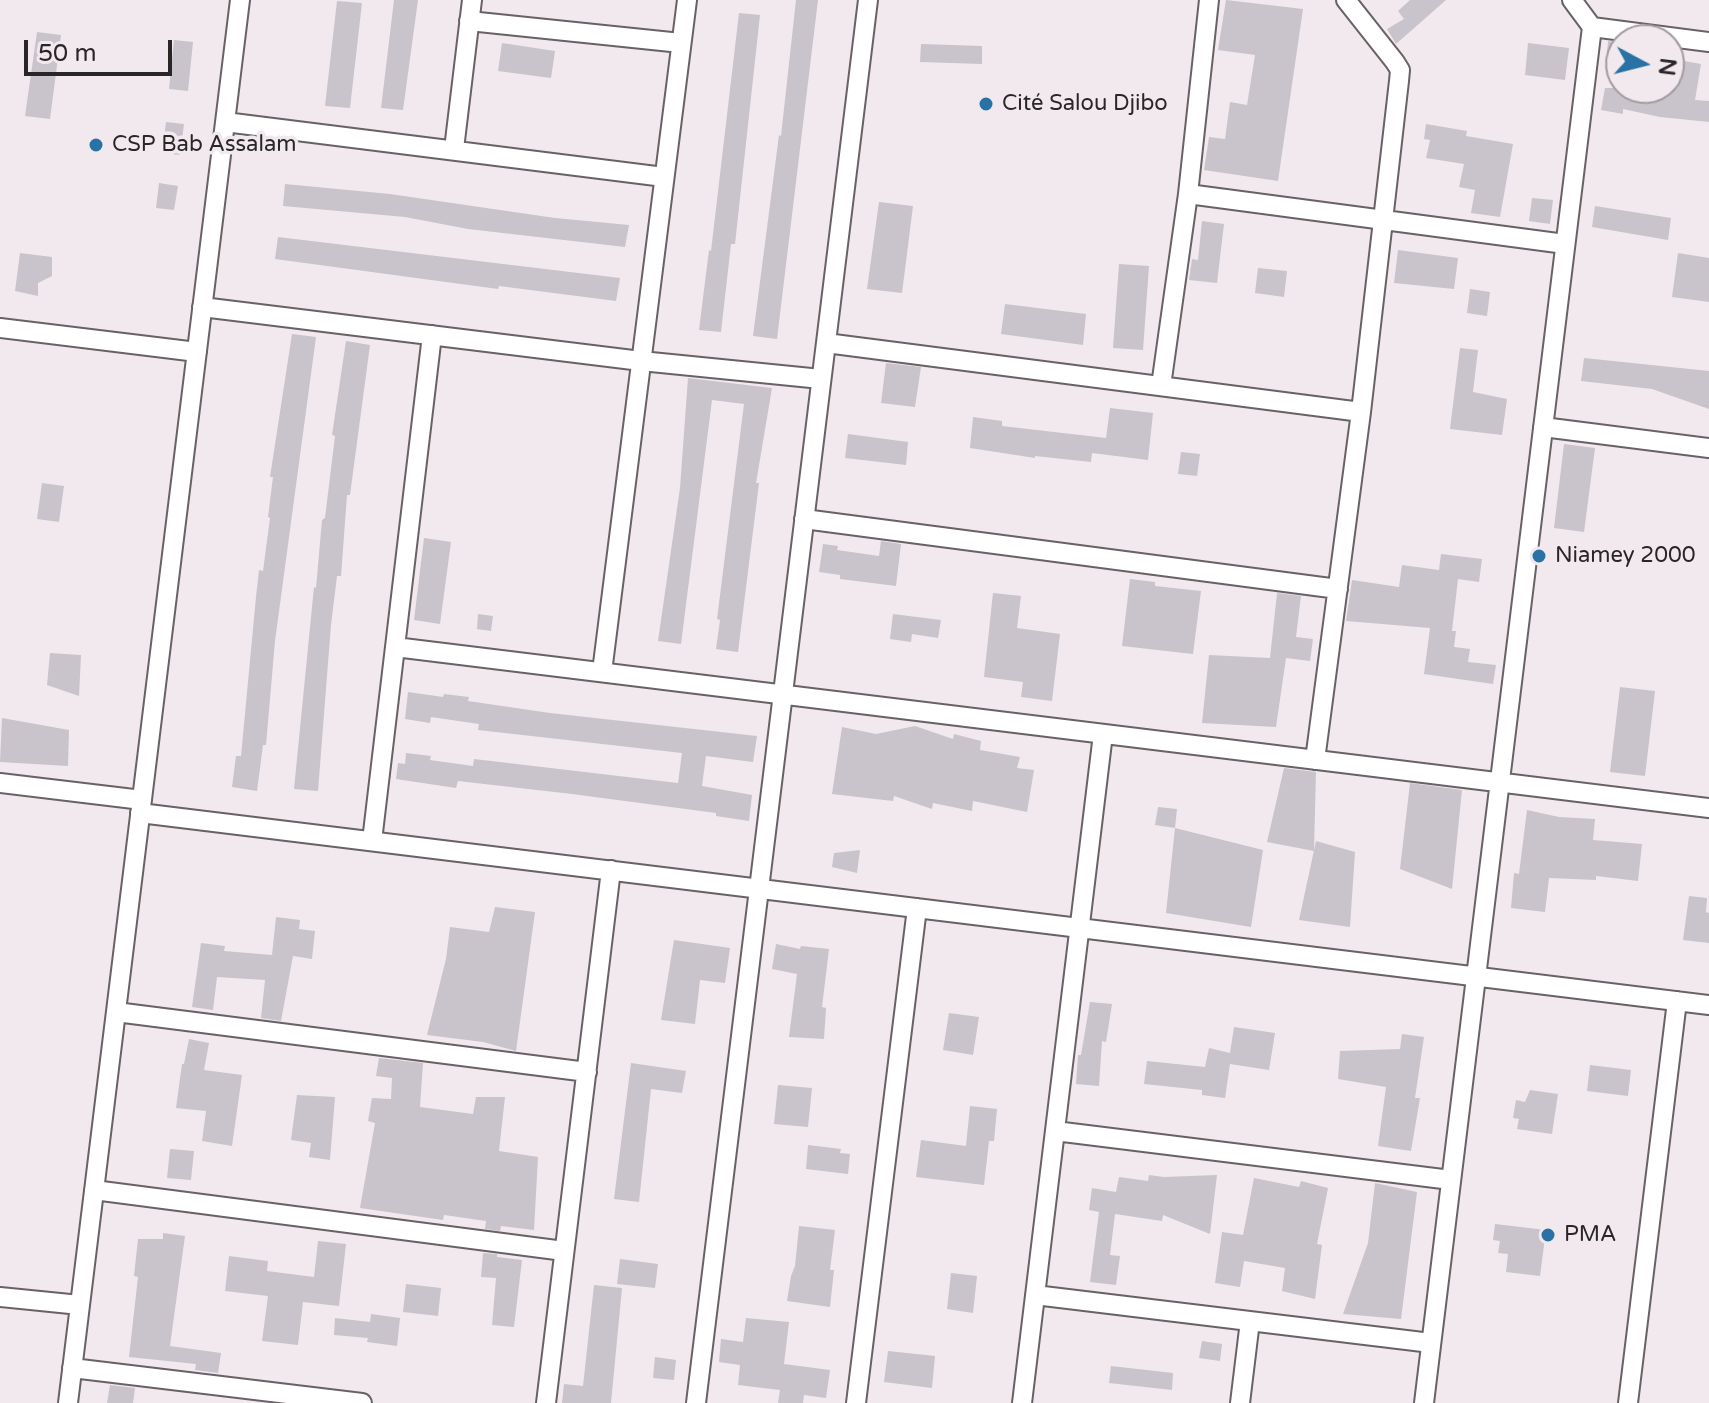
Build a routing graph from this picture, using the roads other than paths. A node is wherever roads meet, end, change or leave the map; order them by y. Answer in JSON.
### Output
{"nodes":[{"id":1,"x":240,"y":0,"type":"edge"},
{"id":2,"x":472,"y":0,"type":"edge"},
{"id":3,"x":687,"y":0,"type":"edge"},
{"id":4,"x":868,"y":0,"type":"edge"},
{"id":5,"x":1209,"y":0,"type":"edge"},
{"id":6,"x":1346,"y":0,"type":"edge"},
{"id":7,"x":1572,"y":0,"type":"edge"},
{"id":8,"x":469,"y":21,"type":"junction"},
{"id":9,"x":1592,"y":27,"type":"junction"},
{"id":10,"x":1709,"y":42,"type":"edge"},
{"id":11,"x":681,"y":43,"type":"junction"},
{"id":12,"x":225,"y":122,"type":"junction"},
{"id":13,"x":454,"y":149,"type":"junction"},
{"id":14,"x":664,"y":177,"type":"junction"},
{"id":15,"x":1188,"y":194,"type":"junction"},
{"id":16,"x":1383,"y":219,"type":"junction"},
{"id":17,"x":1565,"y":244,"type":"junction"},
{"id":18,"x":202,"y":307,"type":"junction"},
{"id":19,"x":0,"y":328,"type":"edge"},
{"id":20,"x":432,"y":335,"type":"junction"},
{"id":21,"x":826,"y":343,"type":"junction"},
{"id":22,"x":197,"y":352,"type":"junction"},
{"id":23,"x":641,"y":361,"type":"junction"},
{"id":24,"x":821,"y":379,"type":"junction"},
{"id":25,"x":1161,"y":386,"type":"junction"},
{"id":26,"x":1361,"y":412,"type":"junction"},
{"id":27,"x":1543,"y":427,"type":"junction"},
{"id":28,"x":1709,"y":448,"type":"edge"},
{"id":29,"x":804,"y":519,"type":"junction"},
{"id":30,"x":1338,"y":589,"type":"junction"},
{"id":31,"x":395,"y":647,"type":"junction"},
{"id":32,"x":602,"y":672,"type":"junction"},
{"id":33,"x":782,"y":694,"type":"junction"},
{"id":34,"x":1103,"y":734,"type":"junction"},
{"id":35,"x":1315,"y":760,"type":"junction"},
{"id":36,"x":1500,"y":782,"type":"junction"},
{"id":37,"x":0,"y":783,"type":"edge"},
{"id":38,"x":141,"y":806,"type":"junction"},
{"id":39,"x":1709,"y":808,"type":"edge"},
{"id":40,"x":372,"y":841,"type":"junction"},
{"id":41,"x":611,"y":870,"type":"junction"},
{"id":42,"x":759,"y":889,"type":"junction"},
{"id":43,"x":917,"y":908,"type":"junction"},
{"id":44,"x":1080,"y":928,"type":"junction"},
{"id":45,"x":1476,"y":976,"type":"junction"},
{"id":46,"x":1677,"y":1001,"type":"junction"},
{"id":47,"x":1709,"y":1005,"type":"edge"},
{"id":48,"x":116,"y":1012,"type":"junction"},
{"id":49,"x":587,"y":1072,"type":"junction"},
{"id":50,"x":1055,"y":1131,"type":"junction"},
{"id":51,"x":1451,"y":1180,"type":"junction"},
{"id":52,"x":94,"y":1190,"type":"junction"},
{"id":53,"x":564,"y":1251,"type":"junction"},
{"id":54,"x":1035,"y":1295,"type":"junction"},
{"id":55,"x":0,"y":1297,"type":"edge"},
{"id":56,"x":80,"y":1305,"type":"junction"},
{"id":57,"x":1250,"y":1321,"type":"junction"},
{"id":58,"x":1431,"y":1343,"type":"junction"},
{"id":59,"x":72,"y":1368,"type":"junction"},
{"id":60,"x":68,"y":1403,"type":"edge"},
{"id":61,"x":362,"y":1403,"type":"edge"},
{"id":62,"x":546,"y":1403,"type":"edge"},
{"id":63,"x":696,"y":1403,"type":"edge"},
{"id":64,"x":856,"y":1403,"type":"edge"},
{"id":65,"x":1022,"y":1403,"type":"edge"},
{"id":66,"x":1240,"y":1403,"type":"edge"},
{"id":67,"x":1424,"y":1403,"type":"edge"},
{"id":68,"x":1628,"y":1403,"type":"edge"}],
"edges":[{"from":1,"to":12,"type":"street"},
{"from":2,"to":8,"type":"street"},
{"from":3,"to":11,"type":"street"},
{"from":4,"to":21,"type":"street"},
{"from":5,"to":15,"type":"street"},
{"from":6,"to":16,"type":"street"},
{"from":7,"to":9,"type":"street"},
{"from":8,"to":11,"type":"street"},
{"from":8,"to":13,"type":"street"},
{"from":9,"to":10,"type":"street"},
{"from":9,"to":17,"type":"street"},
{"from":11,"to":14,"type":"street"},
{"from":12,"to":13,"type":"street"},
{"from":12,"to":18,"type":"street"},
{"from":13,"to":14,"type":"street"},
{"from":14,"to":23,"type":"street"},
{"from":15,"to":16,"type":"street"},
{"from":15,"to":25,"type":"street"},
{"from":16,"to":17,"type":"street"},
{"from":16,"to":26,"type":"street"},
{"from":17,"to":27,"type":"street"},
{"from":18,"to":20,"type":"street"},
{"from":18,"to":22,"type":"street"},
{"from":19,"to":22,"type":"street"},
{"from":20,"to":23,"type":"street"},
{"from":20,"to":31,"type":"street"},
{"from":21,"to":24,"type":"street"},
{"from":21,"to":25,"type":"street"},
{"from":22,"to":38,"type":"street"},
{"from":23,"to":24,"type":"street"},
{"from":23,"to":32,"type":"street"},
{"from":24,"to":29,"type":"street"},
{"from":25,"to":26,"type":"street"},
{"from":26,"to":30,"type":"street"},
{"from":27,"to":28,"type":"street"},
{"from":27,"to":36,"type":"street"},
{"from":29,"to":30,"type":"street"},
{"from":29,"to":33,"type":"street"},
{"from":30,"to":35,"type":"street"},
{"from":31,"to":32,"type":"street"},
{"from":31,"to":40,"type":"street"},
{"from":32,"to":33,"type":"street"},
{"from":33,"to":34,"type":"street"},
{"from":33,"to":42,"type":"street"},
{"from":34,"to":35,"type":"street"},
{"from":34,"to":44,"type":"street"},
{"from":35,"to":36,"type":"street"},
{"from":36,"to":39,"type":"street"},
{"from":36,"to":45,"type":"street"},
{"from":37,"to":38,"type":"street"},
{"from":38,"to":40,"type":"street"},
{"from":38,"to":48,"type":"street"},
{"from":40,"to":41,"type":"street"},
{"from":41,"to":42,"type":"street"},
{"from":41,"to":49,"type":"street"},
{"from":42,"to":43,"type":"street"},
{"from":42,"to":63,"type":"street"},
{"from":43,"to":44,"type":"street"},
{"from":43,"to":64,"type":"street"},
{"from":44,"to":45,"type":"street"},
{"from":44,"to":50,"type":"street"},
{"from":45,"to":46,"type":"street"},
{"from":45,"to":51,"type":"street"},
{"from":46,"to":47,"type":"street"},
{"from":46,"to":68,"type":"street"},
{"from":48,"to":49,"type":"street"},
{"from":48,"to":52,"type":"street"},
{"from":49,"to":53,"type":"street"},
{"from":50,"to":51,"type":"street"},
{"from":50,"to":54,"type":"street"},
{"from":51,"to":58,"type":"street"},
{"from":52,"to":53,"type":"street"},
{"from":52,"to":56,"type":"street"},
{"from":53,"to":62,"type":"street"},
{"from":54,"to":57,"type":"street"},
{"from":54,"to":65,"type":"street"},
{"from":55,"to":56,"type":"street"},
{"from":56,"to":59,"type":"street"},
{"from":57,"to":58,"type":"street"},
{"from":57,"to":66,"type":"street"},
{"from":58,"to":67,"type":"street"},
{"from":59,"to":60,"type":"street"},
{"from":59,"to":61,"type":"street"}]}
